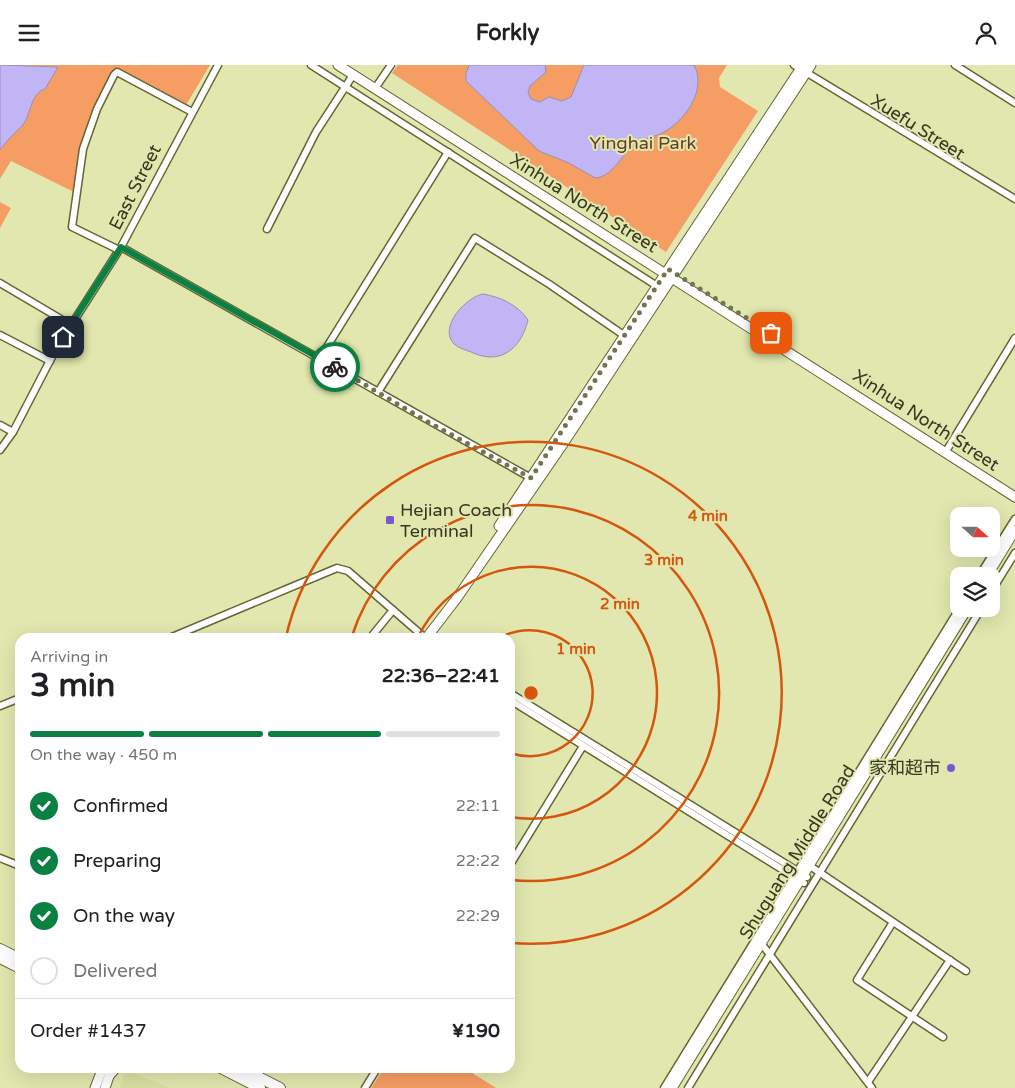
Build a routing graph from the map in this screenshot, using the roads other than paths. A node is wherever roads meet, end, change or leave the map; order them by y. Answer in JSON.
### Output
{"nodes":[{"id":1,"x":218,"y":65,"type":"edge"},
{"id":2,"x":311,"y":65,"type":"edge"},
{"id":3,"x":338,"y":65,"type":"edge"},
{"id":4,"x":348,"y":65,"type":"edge"},
{"id":5,"x":391,"y":65,"type":"edge"},
{"id":6,"x":955,"y":65,"type":"edge"},
{"id":7,"x":803,"y":67,"type":"edge"},
{"id":8,"x":353,"y":75,"type":"junction"},
{"id":9,"x":378,"y":84,"type":"junction"},
{"id":10,"x":345,"y":87,"type":"junction"},
{"id":11,"x":1015,"y":103,"type":"edge"},
{"id":12,"x":192,"y":112,"type":"junction"},
{"id":13,"x":448,"y":152,"type":"junction"},
{"id":14,"x":1015,"y":199,"type":"edge"},
{"id":15,"x":1015,"y":204,"type":"edge"},
{"id":16,"x":267,"y":229,"type":"dead end"},
{"id":17,"x":120,"y":249,"type":"junction"},
{"id":18,"x":670,"y":273,"type":"junction"},
{"id":19,"x":0,"y":283,"type":"edge"},
{"id":20,"x":657,"y":286,"type":"junction"},
{"id":21,"x":70,"y":325,"type":"junction"},
{"id":22,"x":0,"y":335,"type":"edge"},
{"id":23,"x":625,"y":335,"type":"junction"},
{"id":24,"x":1015,"y":338,"type":"edge"},
{"id":25,"x":320,"y":358,"type":"junction"},
{"id":26,"x":50,"y":361,"type":"junction"},
{"id":27,"x":378,"y":392,"type":"junction"},
{"id":28,"x":0,"y":425,"type":"edge"},
{"id":29,"x":13,"y":432,"type":"junction"},
{"id":30,"x":948,"y":447,"type":"junction"},
{"id":31,"x":0,"y":450,"type":"edge"},
{"id":32,"x":531,"y":478,"type":"junction"},
{"id":33,"x":1015,"y":491,"type":"edge"},
{"id":34,"x":1015,"y":497,"type":"edge"},
{"id":35,"x":1015,"y":519,"type":"edge"},
{"id":36,"x":1015,"y":530,"type":"edge"},
{"id":37,"x":1015,"y":540,"type":"edge"},
{"id":38,"x":1015,"y":553,"type":"edge"},
{"id":39,"x":986,"y":567,"type":"edge"},
{"id":40,"x":992,"y":567,"type":"edge"},
{"id":41,"x":998,"y":567,"type":"edge"},
{"id":42,"x":1000,"y":577,"type":"edge"},
{"id":43,"x":393,"y":610,"type":"junction"},
{"id":44,"x":955,"y":617,"type":"edge"},
{"id":45,"x":962,"y":617,"type":"edge"},
{"id":46,"x":968,"y":617,"type":"edge"},
{"id":47,"x":976,"y":617,"type":"edge"},
{"id":48,"x":184,"y":633,"type":"edge"},
{"id":49,"x":374,"y":633,"type":"edge"},
{"id":50,"x":419,"y":633,"type":"edge"},
{"id":51,"x":426,"y":633,"type":"edge"},
{"id":52,"x":426,"y":633,"type":"edge"},
{"id":53,"x":515,"y":696,"type":"edge"},
{"id":54,"x":15,"y":701,"type":"edge"},
{"id":55,"x":515,"y":703,"type":"edge"},
{"id":56,"x":0,"y":706,"type":"edge"},
{"id":57,"x":583,"y":746,"type":"junction"},
{"id":58,"x":515,"y":857,"type":"edge"},
{"id":59,"x":0,"y":858,"type":"edge"},
{"id":60,"x":15,"y":864,"type":"edge"},
{"id":61,"x":816,"y":870,"type":"junction"},
{"id":62,"x":801,"y":877,"type":"junction"},
{"id":63,"x":893,"y":922,"type":"junction"},
{"id":64,"x":0,"y":949,"type":"edge"},
{"id":65,"x":767,"y":950,"type":"junction"},
{"id":66,"x":15,"y":956,"type":"edge"},
{"id":67,"x":0,"y":958,"type":"edge"},
{"id":68,"x":950,"y":960,"type":"junction"},
{"id":69,"x":15,"y":966,"type":"edge"},
{"id":70,"x":966,"y":971,"type":"dead end"},
{"id":71,"x":912,"y":1017,"type":"junction"},
{"id":72,"x":943,"y":1037,"type":"dead end"},
{"id":73,"x":105,"y":1073,"type":"edge"},
{"id":74,"x":107,"y":1073,"type":"edge"},
{"id":75,"x":231,"y":1073,"type":"edge"},
{"id":76,"x":251,"y":1073,"type":"edge"},
{"id":77,"x":374,"y":1073,"type":"edge"},
{"id":78,"x":870,"y":1085,"type":"edge"},
{"id":79,"x":95,"y":1088,"type":"edge"},
{"id":80,"x":105,"y":1088,"type":"edge"},
{"id":81,"x":260,"y":1088,"type":"edge"},
{"id":82,"x":280,"y":1088,"type":"edge"},
{"id":83,"x":365,"y":1088,"type":"edge"},
{"id":84,"x":664,"y":1088,"type":"edge"},
{"id":85,"x":672,"y":1088,"type":"edge"},
{"id":86,"x":678,"y":1088,"type":"edge"},
{"id":87,"x":688,"y":1088,"type":"edge"}],
"edges":[{"from":1,"to":12,"type":"street","name":"East Street"},
{"from":2,"to":10,"type":"street"},
{"from":3,"to":8,"type":"main road","name":"Xinhua North Street"},
{"from":4,"to":9,"type":"main road","name":"Xinhua North Street"},
{"from":5,"to":9,"type":"street"},
{"from":6,"to":11,"type":"street"},
{"from":7,"to":14,"type":"street","name":"Xuefu Street"},
{"from":7,"to":15,"type":"street","name":"Xuefu Street"},
{"from":7,"to":18,"type":"main road"},
{"from":8,"to":10,"type":"street"},
{"from":8,"to":18,"type":"main road","name":"Xinhua North Street"},
{"from":9,"to":18,"type":"main road","name":"Xinhua North Street"},
{"from":10,"to":13,"type":"street"},
{"from":10,"to":16,"type":"street"},
{"from":12,"to":17,"type":"street","name":"East Street"},
{"from":12,"to":17,"type":"street"},
{"from":13,"to":20,"type":"street"},
{"from":13,"to":25,"type":"street"},
{"from":17,"to":21,"type":"street","name":"East Street"},
{"from":17,"to":25,"type":"street"},
{"from":18,"to":20,"type":"main road"},
{"from":18,"to":30,"type":"main road","name":"Xinhua North Street"},
{"from":18,"to":34,"type":"main road","name":"Xinhua North Street"},
{"from":18,"to":51,"type":"main road"},
{"from":19,"to":21,"type":"street"},
{"from":20,"to":23,"type":"main road"},
{"from":21,"to":26,"type":"street","name":"East Street"},
{"from":22,"to":26,"type":"street"},
{"from":23,"to":27,"type":"street"},
{"from":23,"to":32,"type":"main road"},
{"from":24,"to":30,"type":"street"},
{"from":25,"to":27,"type":"street"},
{"from":26,"to":29,"type":"street","name":"East Street"},
{"from":27,"to":32,"type":"street"},
{"from":28,"to":29,"type":"street"},
{"from":29,"to":31,"type":"street","name":"East Street"},
{"from":30,"to":33,"type":"main road","name":"Xinhua North Street"},
{"from":32,"to":52,"type":"main road"},
{"from":35,"to":39,"type":"street"},
{"from":36,"to":40,"type":"main road"},
{"from":37,"to":41,"type":"main road"},
{"from":38,"to":42,"type":"street"},
{"from":43,"to":48,"type":"street"},
{"from":43,"to":49,"type":"street"},
{"from":43,"to":50,"type":"street"},
{"from":44,"to":62,"type":"street"},
{"from":45,"to":62,"type":"main road","name":"Shuguang Middle Road"},
{"from":46,"to":61,"type":"main road","name":"Shuguang Middle Road"},
{"from":47,"to":61,"type":"street"},
{"from":53,"to":62,"type":"street"},
{"from":54,"to":56,"type":"street"},
{"from":55,"to":57,"type":"street"},
{"from":57,"to":58,"type":"street"},
{"from":57,"to":62,"type":"street"},
{"from":59,"to":60,"type":"street"},
{"from":61,"to":62,"type":"main road","name":"Shuguang Middle Road"},
{"from":61,"to":63,"type":"street"},
{"from":61,"to":65,"type":"street"},
{"from":62,"to":65,"type":"main road","name":"Shuguang Middle Road"},
{"from":62,"to":84,"type":"street"},
{"from":62,"to":85,"type":"main road","name":"Shuguang Middle Road"},
{"from":63,"to":68,"type":"street"},
{"from":63,"to":71,"type":"street"},
{"from":64,"to":66,"type":"highway"},
{"from":65,"to":78,"type":"street"},
{"from":65,"to":86,"type":"main road","name":"Shuguang Middle Road"},
{"from":65,"to":87,"type":"street"},
{"from":67,"to":69,"type":"highway"},
{"from":68,"to":70,"type":"street"},
{"from":68,"to":71,"type":"street"},
{"from":71,"to":72,"type":"street"},
{"from":71,"to":78,"type":"street"},
{"from":73,"to":79,"type":"main road"},
{"from":74,"to":80,"type":"main road"},
{"from":75,"to":81,"type":"highway"},
{"from":76,"to":82,"type":"highway"},
{"from":77,"to":83,"type":"street"}]}
